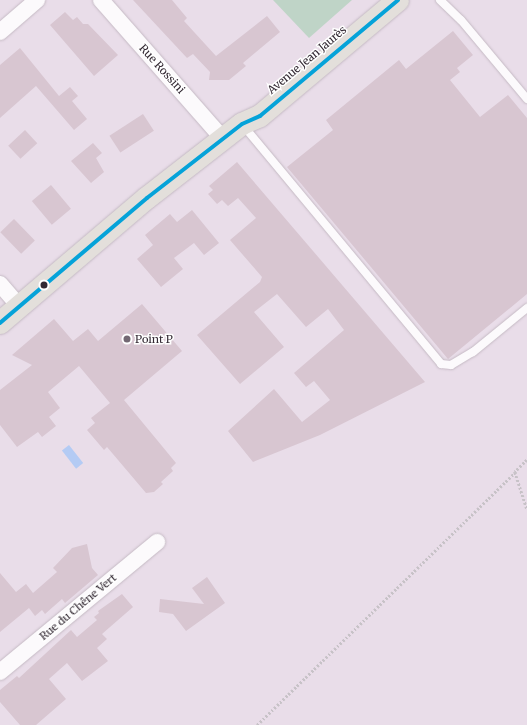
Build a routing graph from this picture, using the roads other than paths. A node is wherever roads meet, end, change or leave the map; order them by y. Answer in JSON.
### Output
{"nodes":[{"id":1,"x":37,"y":0,"type":"edge"},
{"id":2,"x":101,"y":0,"type":"edge"},
{"id":3,"x":377,"y":0,"type":"edge"},
{"id":4,"x":398,"y":0,"type":"edge"},
{"id":5,"x":440,"y":0,"type":"edge"},
{"id":6,"x":0,"y":32,"type":"edge"},
{"id":7,"x":527,"y":99,"type":"edge"},
{"id":8,"x":242,"y":124,"type":"junction"},
{"id":9,"x":223,"y":139,"type":"junction"},
{"id":10,"x":0,"y":284,"type":"edge"},
{"id":11,"x":19,"y":306,"type":"junction"},
{"id":12,"x":527,"y":308,"type":"edge"},
{"id":13,"x":0,"y":323,"type":"edge"},
{"id":14,"x":157,"y":542,"type":"dead end"},
{"id":15,"x":0,"y":672,"type":"edge"}],
"edges":[{"from":1,"to":6,"type":"street"},
{"from":2,"to":9,"type":"street","name":"Rue Rossini"},
{"from":3,"to":8,"type":"main road","name":"Avenue Jean Jaurès"},
{"from":4,"to":8,"type":"main road","name":"Avenue Jean Jaurès"},
{"from":5,"to":7,"type":"lane"},
{"from":8,"to":9,"type":"main road","name":"Avenue Jean Jaurès"},
{"from":8,"to":12,"type":"lane"},
{"from":9,"to":11,"type":"main road","name":"Avenue Jean Jaurès"},
{"from":10,"to":11,"type":"street"},
{"from":11,"to":13,"type":"main road","name":"Avenue Jean Jaurès"},
{"from":14,"to":15,"type":"street","name":"Rue du Chêne Vert"}]}
